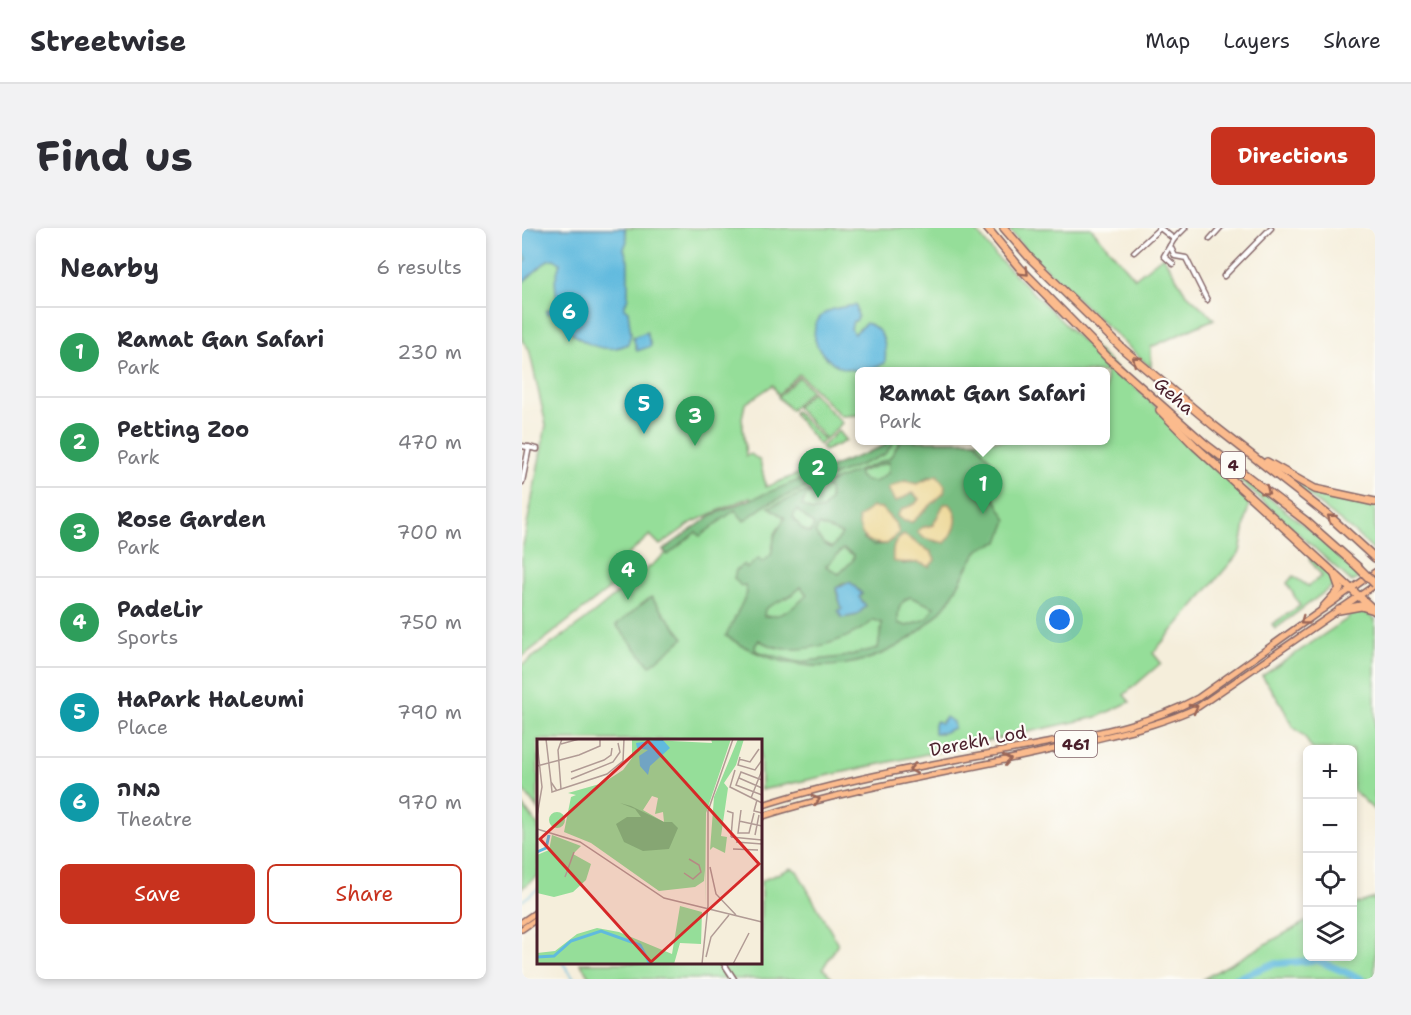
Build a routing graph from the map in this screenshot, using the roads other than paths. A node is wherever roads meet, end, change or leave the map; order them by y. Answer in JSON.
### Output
{"nodes":[{"id":1,"x":987,"y":228,"type":"edge"},
{"id":2,"x":1004,"y":228,"type":"edge"},
{"id":3,"x":1160,"y":228,"type":"edge"},
{"id":4,"x":1185,"y":228,"type":"edge"},
{"id":5,"x":1220,"y":228,"type":"edge"},
{"id":6,"x":1271,"y":228,"type":"edge"},
{"id":7,"x":1174,"y":239,"type":"junction"},
{"id":8,"x":1210,"y":239,"type":"dead end"},
{"id":9,"x":1170,"y":246,"type":"junction"},
{"id":10,"x":1134,"y":252,"type":"dead end"},
{"id":11,"x":1173,"y":264,"type":"dead end"},
{"id":12,"x":1224,"y":276,"type":"dead end"},
{"id":13,"x":1206,"y":300,"type":"dead end"},
{"id":14,"x":1109,"y":359,"type":"junction"},
{"id":15,"x":1213,"y":425,"type":"junction"},
{"id":16,"x":522,"y":446,"type":"edge"},
{"id":17,"x":529,"y":447,"type":"junction"},
{"id":18,"x":537,"y":449,"type":"dead end"},
{"id":19,"x":522,"y":482,"type":"edge"},
{"id":20,"x":1375,"y":502,"type":"edge"},
{"id":21,"x":1293,"y":534,"type":"junction"},
{"id":22,"x":1375,"y":557,"type":"edge"},
{"id":23,"x":1375,"y":572,"type":"edge"},
{"id":24,"x":1375,"y":584,"type":"edge"},
{"id":25,"x":1352,"y":587,"type":"junction"},
{"id":26,"x":1360,"y":596,"type":"junction"},
{"id":27,"x":1323,"y":608,"type":"junction"},
{"id":28,"x":1339,"y":610,"type":"junction"},
{"id":29,"x":1375,"y":612,"type":"edge"},
{"id":30,"x":762,"y":805,"type":"edge"},
{"id":31,"x":762,"y":816,"type":"edge"},
{"id":32,"x":537,"y":911,"type":"edge"},
{"id":33,"x":537,"y":919,"type":"edge"},
{"id":34,"x":522,"y":922,"type":"edge"},
{"id":35,"x":522,"y":929,"type":"edge"},
{"id":36,"x":724,"y":964,"type":"edge"},
{"id":37,"x":734,"y":979,"type":"edge"}],
"edges":[{"from":1,"to":14,"type":"highway","name":"Geha","number":"4","one_way":true},
{"from":15,"to":2,"type":"highway","name":"Geha","number":"4","one_way":true},
{"from":3,"to":7,"type":"street"},
{"from":3,"to":10,"type":"street"},
{"from":4,"to":7,"type":"street"},
{"from":5,"to":8,"type":"street"},
{"from":6,"to":12,"type":"street"},
{"from":7,"to":9,"type":"street"},
{"from":9,"to":11,"type":"street"},
{"from":9,"to":13,"type":"street"},
{"from":14,"to":21,"type":"highway"},
{"from":14,"to":24,"type":"highway","name":"Geha","number":"4","one_way":true,"bridge":true},
{"from":15,"to":20,"type":"highway"},
{"from":22,"to":15,"type":"highway","name":"Geha","number":"4","one_way":true},
{"from":16,"to":17,"type":"street"},
{"from":17,"to":18,"type":"street"},
{"from":17,"to":19,"type":"street"},
{"from":21,"to":25,"type":"highway"},
{"from":21,"to":27,"type":"highway"},
{"from":23,"to":25,"type":"main road","name":"Derekh Lod","number":"461"},
{"from":24,"to":26,"type":"main road","name":"Derekh Lod","number":"461"},
{"from":25,"to":26,"type":"highway"},
{"from":25,"to":27,"type":"main road","name":"Derekh Lod","number":"461"},
{"from":26,"to":28,"type":"main road","name":"Derekh Lod","number":"461"},
{"from":26,"to":29,"type":"highway"},
{"from":27,"to":30,"type":"main road","name":"Derekh Lod","number":"461","one_way":true},
{"from":28,"to":29,"type":"highway"},
{"from":31,"to":28,"type":"main road","name":"Derekh Lod","number":"461","one_way":true},
{"from":32,"to":34,"type":"main road"},
{"from":33,"to":35,"type":"main road"},
{"from":36,"to":37,"type":"street"}]}
